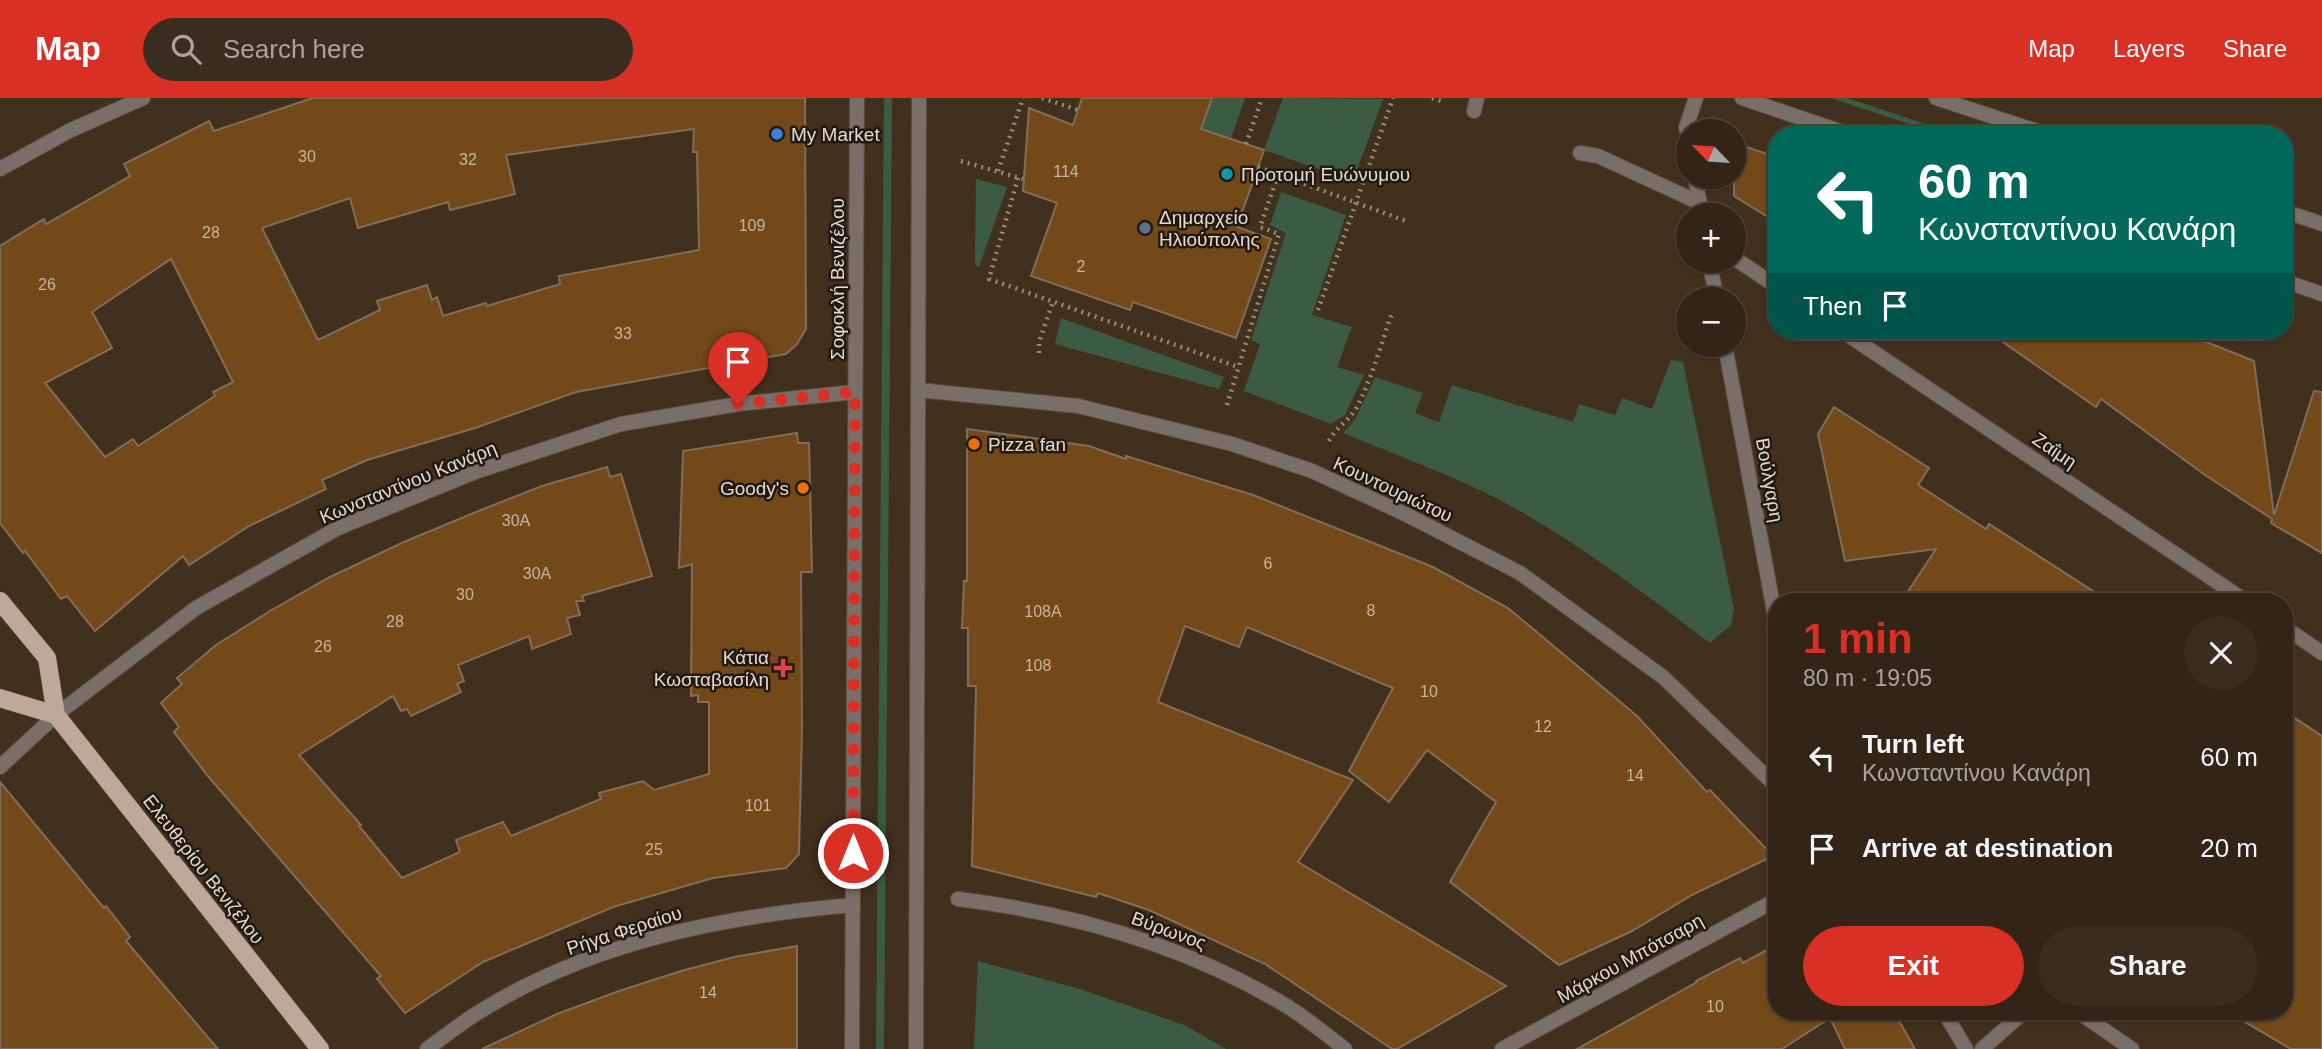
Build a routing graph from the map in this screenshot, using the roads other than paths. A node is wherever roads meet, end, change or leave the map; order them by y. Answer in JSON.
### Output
{"nodes":[{"id":1,"x":143,"y":98,"type":"edge"},
{"id":2,"x":857,"y":98,"type":"edge"},
{"id":3,"x":919,"y":98,"type":"edge"},
{"id":4,"x":1696,"y":98,"type":"edge"},
{"id":5,"x":1742,"y":98,"type":"edge"},
{"id":6,"x":1936,"y":98,"type":"edge"},
{"id":7,"x":1689,"y":119,"type":"edge"},
{"id":8,"x":1824,"y":126,"type":"edge"},
{"id":9,"x":2022,"y":126,"type":"edge"},
{"id":10,"x":1580,"y":153,"type":"dead end"},
{"id":11,"x":0,"y":169,"type":"edge"},
{"id":12,"x":1689,"y":203,"type":"edge"},
{"id":13,"x":2293,"y":214,"type":"edge"},
{"id":14,"x":2322,"y":223,"type":"edge"},
{"id":15,"x":1746,"y":266,"type":"edge"},
{"id":16,"x":1768,"y":281,"type":"edge"},
{"id":17,"x":2293,"y":284,"type":"edge"},
{"id":18,"x":2322,"y":294,"type":"edge"},
{"id":19,"x":1855,"y":340,"type":"edge"},
{"id":20,"x":1727,"y":357,"type":"edge"},
{"id":21,"x":918,"y":390,"type":"junction"},
{"id":22,"x":855,"y":392,"type":"junction"},
{"id":23,"x":1771,"y":593,"type":"edge"},
{"id":24,"x":2234,"y":593,"type":"edge"},
{"id":25,"x":0,"y":601,"type":"edge"},
{"id":26,"x":2293,"y":633,"type":"edge"},
{"id":27,"x":2322,"y":653,"type":"edge"},
{"id":28,"x":0,"y":698,"type":"edge"},
{"id":29,"x":55,"y":715,"type":"junction"},
{"id":30,"x":0,"y":767,"type":"edge"},
{"id":31,"x":1768,"y":778,"type":"edge"},
{"id":32,"x":958,"y":899,"type":"dead end"},
{"id":33,"x":1768,"y":904,"type":"edge"},
{"id":34,"x":853,"y":905,"type":"junction"},
{"id":35,"x":1949,"y":1020,"type":"edge"},
{"id":36,"x":2015,"y":1020,"type":"edge"},
{"id":37,"x":2090,"y":1020,"type":"edge"},
{"id":38,"x":320,"y":1049,"type":"edge"},
{"id":39,"x":427,"y":1049,"type":"edge"},
{"id":40,"x":852,"y":1049,"type":"edge"},
{"id":41,"x":916,"y":1049,"type":"edge"},
{"id":42,"x":1345,"y":1049,"type":"edge"},
{"id":43,"x":1502,"y":1049,"type":"edge"},
{"id":44,"x":1966,"y":1049,"type":"edge"},
{"id":45,"x":1982,"y":1049,"type":"edge"},
{"id":46,"x":2132,"y":1049,"type":"edge"}],
"edges":[{"from":1,"to":11,"type":"street"},
{"from":2,"to":22,"type":"street","name":"Σοφοκλή Βενιζέλου"},
{"from":3,"to":21,"type":"street"},
{"from":4,"to":7,"type":"street"},
{"from":5,"to":8,"type":"street"},
{"from":6,"to":9,"type":"street"},
{"from":10,"to":12,"type":"street"},
{"from":13,"to":14,"type":"street"},
{"from":15,"to":16,"type":"street"},
{"from":17,"to":18,"type":"street"},
{"from":19,"to":24,"type":"street","name":"Ζαΐμη"},
{"from":20,"to":23,"type":"street","name":"Βούλγαρη"},
{"from":21,"to":31,"type":"street","name":"Κουντουριώτου"},
{"from":21,"to":41,"type":"street"},
{"from":22,"to":29,"type":"street","name":"Κωνσταντίνου Κανάρη"},
{"from":22,"to":34,"type":"street","name":"Σοφοκλή Βενιζέλου"},
{"from":25,"to":29,"type":"main road"},
{"from":26,"to":27,"type":"street"},
{"from":28,"to":29,"type":"main road"},
{"from":29,"to":30,"type":"street","name":"Κωνσταντίνου Κανάρη"},
{"from":29,"to":38,"type":"main road","name":"Ελευθερίου Βενιζέλου"},
{"from":32,"to":42,"type":"street","name":"Βύρωνος"},
{"from":33,"to":43,"type":"street","name":"Μάρκου Μπότσαρη"},
{"from":34,"to":39,"type":"street","name":"Ρήγα Φεραίου"},
{"from":34,"to":40,"type":"street","name":"Σοφοκλή Βενιζέλου"},
{"from":35,"to":44,"type":"street"},
{"from":36,"to":45,"type":"street"},
{"from":37,"to":46,"type":"street"}]}
